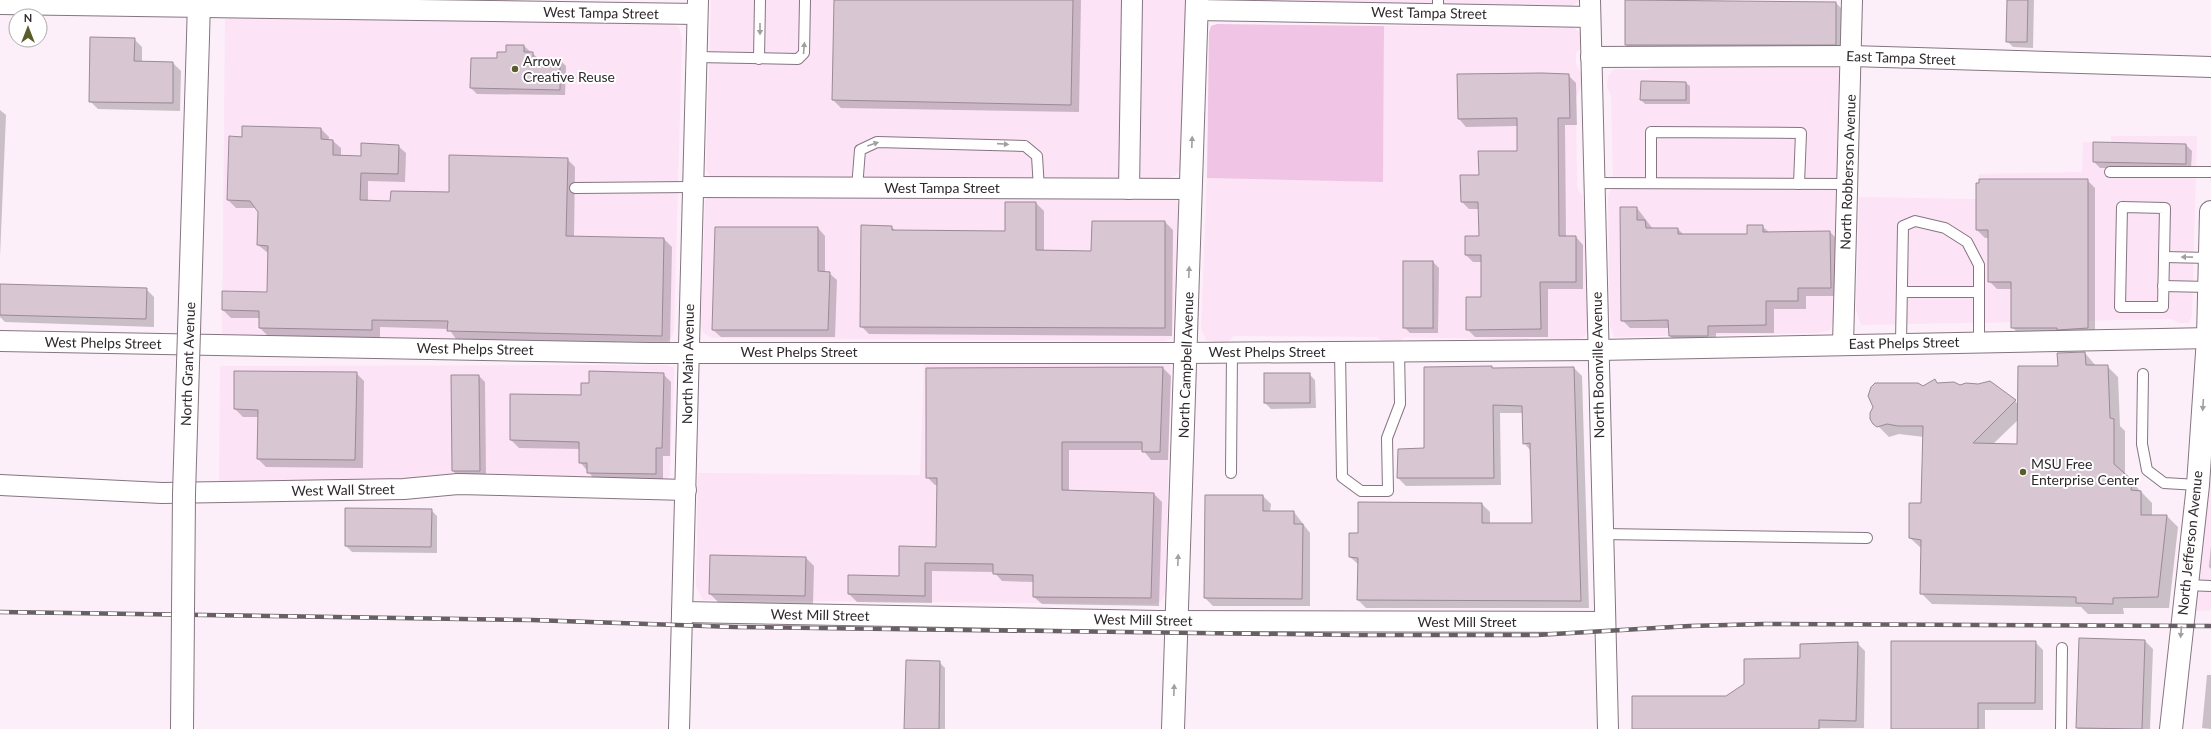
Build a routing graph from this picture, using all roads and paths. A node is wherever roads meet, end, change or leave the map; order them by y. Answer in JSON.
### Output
{"nodes":[{"id":1,"x":760,"y":0,"type":"edge"},
{"id":2,"x":805,"y":0,"type":"edge"},
{"id":3,"x":1132,"y":0,"type":"edge"},
{"id":4,"x":1852,"y":0,"type":"edge"},
{"id":5,"x":0,"y":4,"type":"edge"},
{"id":6,"x":199,"y":4,"type":"edge"},
{"id":7,"x":1196,"y":5,"type":"edge"},
{"id":8,"x":698,"y":7,"type":"edge"},
{"id":9,"x":1438,"y":7,"type":"edge"},
{"id":10,"x":1590,"y":8,"type":"edge"},
{"id":11,"x":1851,"y":56,"type":"junction"},
{"id":12,"x":696,"y":57,"type":"junction"},
{"id":13,"x":1591,"y":57,"type":"junction"},
{"id":14,"x":759,"y":58,"type":"junction"},
{"id":15,"x":2211,"y":67,"type":"edge"},
{"id":16,"x":2110,"y":172,"type":"dead end"},
{"id":17,"x":2211,"y":172,"type":"edge"},
{"id":18,"x":1651,"y":182,"type":"junction"},
{"id":19,"x":1594,"y":183,"type":"junction"},
{"id":20,"x":1799,"y":184,"type":"junction"},
{"id":21,"x":1848,"y":184,"type":"junction"},
{"id":22,"x":692,"y":187,"type":"junction"},
{"id":23,"x":575,"y":188,"type":"dead end"},
{"id":24,"x":857,"y":188,"type":"junction"},
{"id":25,"x":1039,"y":189,"type":"junction"},
{"id":26,"x":1129,"y":189,"type":"junction"},
{"id":27,"x":1191,"y":189,"type":"junction"},
{"id":28,"x":2211,"y":212,"type":"edge"},
{"id":29,"x":2164,"y":257,"type":"junction"},
{"id":30,"x":2210,"y":258,"type":"junction"},
{"id":31,"x":2163,"y":286,"type":"junction"},
{"id":32,"x":2209,"y":286,"type":"junction"},
{"id":33,"x":1902,"y":292,"type":"junction"},
{"id":34,"x":1979,"y":292,"type":"junction"},
{"id":35,"x":2209,"y":338,"type":"edge"},
{"id":36,"x":0,"y":341,"type":"edge"},
{"id":37,"x":1979,"y":342,"type":"junction"},
{"id":38,"x":1901,"y":343,"type":"junction"},
{"id":39,"x":1843,"y":344,"type":"junction"},
{"id":40,"x":1598,"y":350,"type":"junction"},
{"id":41,"x":1340,"y":351,"type":"junction"},
{"id":42,"x":1399,"y":351,"type":"junction"},
{"id":43,"x":689,"y":352,"type":"junction"},
{"id":44,"x":1232,"y":352,"type":"junction"},
{"id":45,"x":1186,"y":353,"type":"junction"},
{"id":46,"x":2144,"y":374,"type":"dead end"},
{"id":47,"x":2205,"y":462,"type":"edge"},
{"id":48,"x":1232,"y":474,"type":"dead end"},
{"id":49,"x":0,"y":485,"type":"edge"},
{"id":50,"x":2198,"y":485,"type":"junction"},
{"id":51,"x":686,"y":490,"type":"junction"},
{"id":52,"x":1603,"y":534,"type":"junction"},
{"id":53,"x":1867,"y":538,"type":"dead end"},
{"id":54,"x":2186,"y":585,"type":"junction"},
{"id":55,"x":2211,"y":586,"type":"edge"},
{"id":56,"x":682,"y":612,"type":"junction"},
{"id":57,"x":1176,"y":621,"type":"junction"},
{"id":58,"x":1605,"y":622,"type":"junction"},
{"id":59,"x":2062,"y":648,"type":"dead end"},
{"id":60,"x":182,"y":729,"type":"edge"},
{"id":61,"x":679,"y":729,"type":"edge"},
{"id":62,"x":1173,"y":729,"type":"edge"},
{"id":63,"x":1608,"y":729,"type":"edge"},
{"id":64,"x":2061,"y":729,"type":"edge"},
{"id":65,"x":2171,"y":729,"type":"edge"}],
"edges":[{"from":1,"to":14,"type":"lane","one_way":true},
{"from":14,"to":2,"type":"lane","one_way":true},
{"from":3,"to":26,"type":"street"},
{"from":4,"to":11,"type":"street","name":"North Robberson Avenue"},
{"from":5,"to":6,"type":"street","name":"West Tampa Street"},
{"from":6,"to":8,"type":"street","name":"West Tampa Street"},
{"from":6,"to":60,"type":"main road","name":"North Grant Avenue","bridge":true},
{"from":7,"to":9,"type":"street","name":"West Tampa Street"},
{"from":27,"to":7,"type":"main road","name":"North Campbell Avenue","one_way":true},
{"from":8,"to":12,"type":"street","name":"North Main Avenue"},
{"from":9,"to":10,"type":"street","name":"West Tampa Street"},
{"from":10,"to":13,"type":"street","name":"North Boonville Avenue"},
{"from":11,"to":13,"type":"street","name":"East Tampa Street"},
{"from":11,"to":15,"type":"street","name":"East Tampa Street"},
{"from":11,"to":21,"type":"street","name":"North Robberson Avenue"},
{"from":12,"to":14,"type":"lane"},
{"from":12,"to":22,"type":"street","name":"North Main Avenue"},
{"from":13,"to":19,"type":"street","name":"North Boonville Avenue"},
{"from":16,"to":17,"type":"lane"},
{"from":18,"to":19,"type":"lane"},
{"from":18,"to":20,"type":"lane"},
{"from":18,"to":20,"type":"lane"},
{"from":19,"to":40,"type":"street","name":"North Boonville Avenue"},
{"from":20,"to":21,"type":"lane"},
{"from":21,"to":39,"type":"street","name":"North Robberson Avenue"},
{"from":22,"to":23,"type":"lane"},
{"from":22,"to":24,"type":"street","name":"West Tampa Street"},
{"from":22,"to":43,"type":"street","name":"North Main Avenue"},
{"from":24,"to":25,"type":"street","name":"West Tampa Street"},
{"from":24,"to":25,"type":"lane","one_way":true},
{"from":25,"to":26,"type":"street","name":"West Tampa Street"},
{"from":26,"to":27,"type":"street","name":"West Tampa Street"},
{"from":45,"to":27,"type":"main road","name":"North Campbell Avenue","one_way":true},
{"from":28,"to":30,"type":"main road","name":"North Jefferson Avenue"},
{"from":30,"to":29,"type":"lane","one_way":true},
{"from":29,"to":31,"type":"lane"},
{"from":29,"to":31,"type":"lane"},
{"from":30,"to":32,"type":"main road","name":"North Jefferson Avenue"},
{"from":31,"to":32,"type":"lane"},
{"from":32,"to":35,"type":"main road","name":"North Jefferson Avenue"},
{"from":33,"to":34,"type":"lane"},
{"from":33,"to":34,"type":"lane"},
{"from":33,"to":38,"type":"lane"},
{"from":34,"to":37,"type":"lane"},
{"from":35,"to":37,"type":"street","name":"East Phelps Street"},
{"from":35,"to":47,"type":"main road","name":"North Jefferson Avenue","one_way":true},
{"from":36,"to":43,"type":"street","name":"West Phelps Street"},
{"from":37,"to":38,"type":"street","name":"East Phelps Street"},
{"from":38,"to":39,"type":"street","name":"East Phelps Street"},
{"from":39,"to":40,"type":"street","name":"East Phelps Street"},
{"from":40,"to":42,"type":"street","name":"West Phelps Street"},
{"from":40,"to":52,"type":"street","name":"North Boonville Avenue"},
{"from":41,"to":42,"type":"street","name":"West Phelps Street"},
{"from":41,"to":42,"type":"lane"},
{"from":41,"to":44,"type":"street","name":"West Phelps Street"},
{"from":43,"to":45,"type":"street","name":"West Phelps Street"},
{"from":43,"to":51,"type":"street","name":"North Main Avenue"},
{"from":44,"to":45,"type":"street","name":"West Phelps Street"},
{"from":44,"to":48,"type":"lane"},
{"from":57,"to":45,"type":"main road","name":"North Campbell Avenue","one_way":true},
{"from":46,"to":50,"type":"lane"},
{"from":47,"to":50,"type":"main road","name":"North Jefferson Avenue"},
{"from":49,"to":51,"type":"street","name":"West Wall Street"},
{"from":50,"to":54,"type":"main road","name":"North Jefferson Avenue"},
{"from":51,"to":56,"type":"street","name":"North Main Avenue"},
{"from":52,"to":53,"type":"lane"},
{"from":52,"to":58,"type":"street","name":"North Boonville Avenue"},
{"from":54,"to":55,"type":"lane"},
{"from":54,"to":65,"type":"main road","name":"North Jefferson Avenue","one_way":true},
{"from":56,"to":57,"type":"street","name":"West Mill Street"},
{"from":56,"to":61,"type":"street","name":"North Main Avenue"},
{"from":57,"to":58,"type":"street","name":"West Mill Street"},
{"from":62,"to":57,"type":"main road","name":"North Campbell Avenue","one_way":true},
{"from":58,"to":63,"type":"street","name":"North Boonville Avenue"},
{"from":59,"to":64,"type":"lane"}]}
